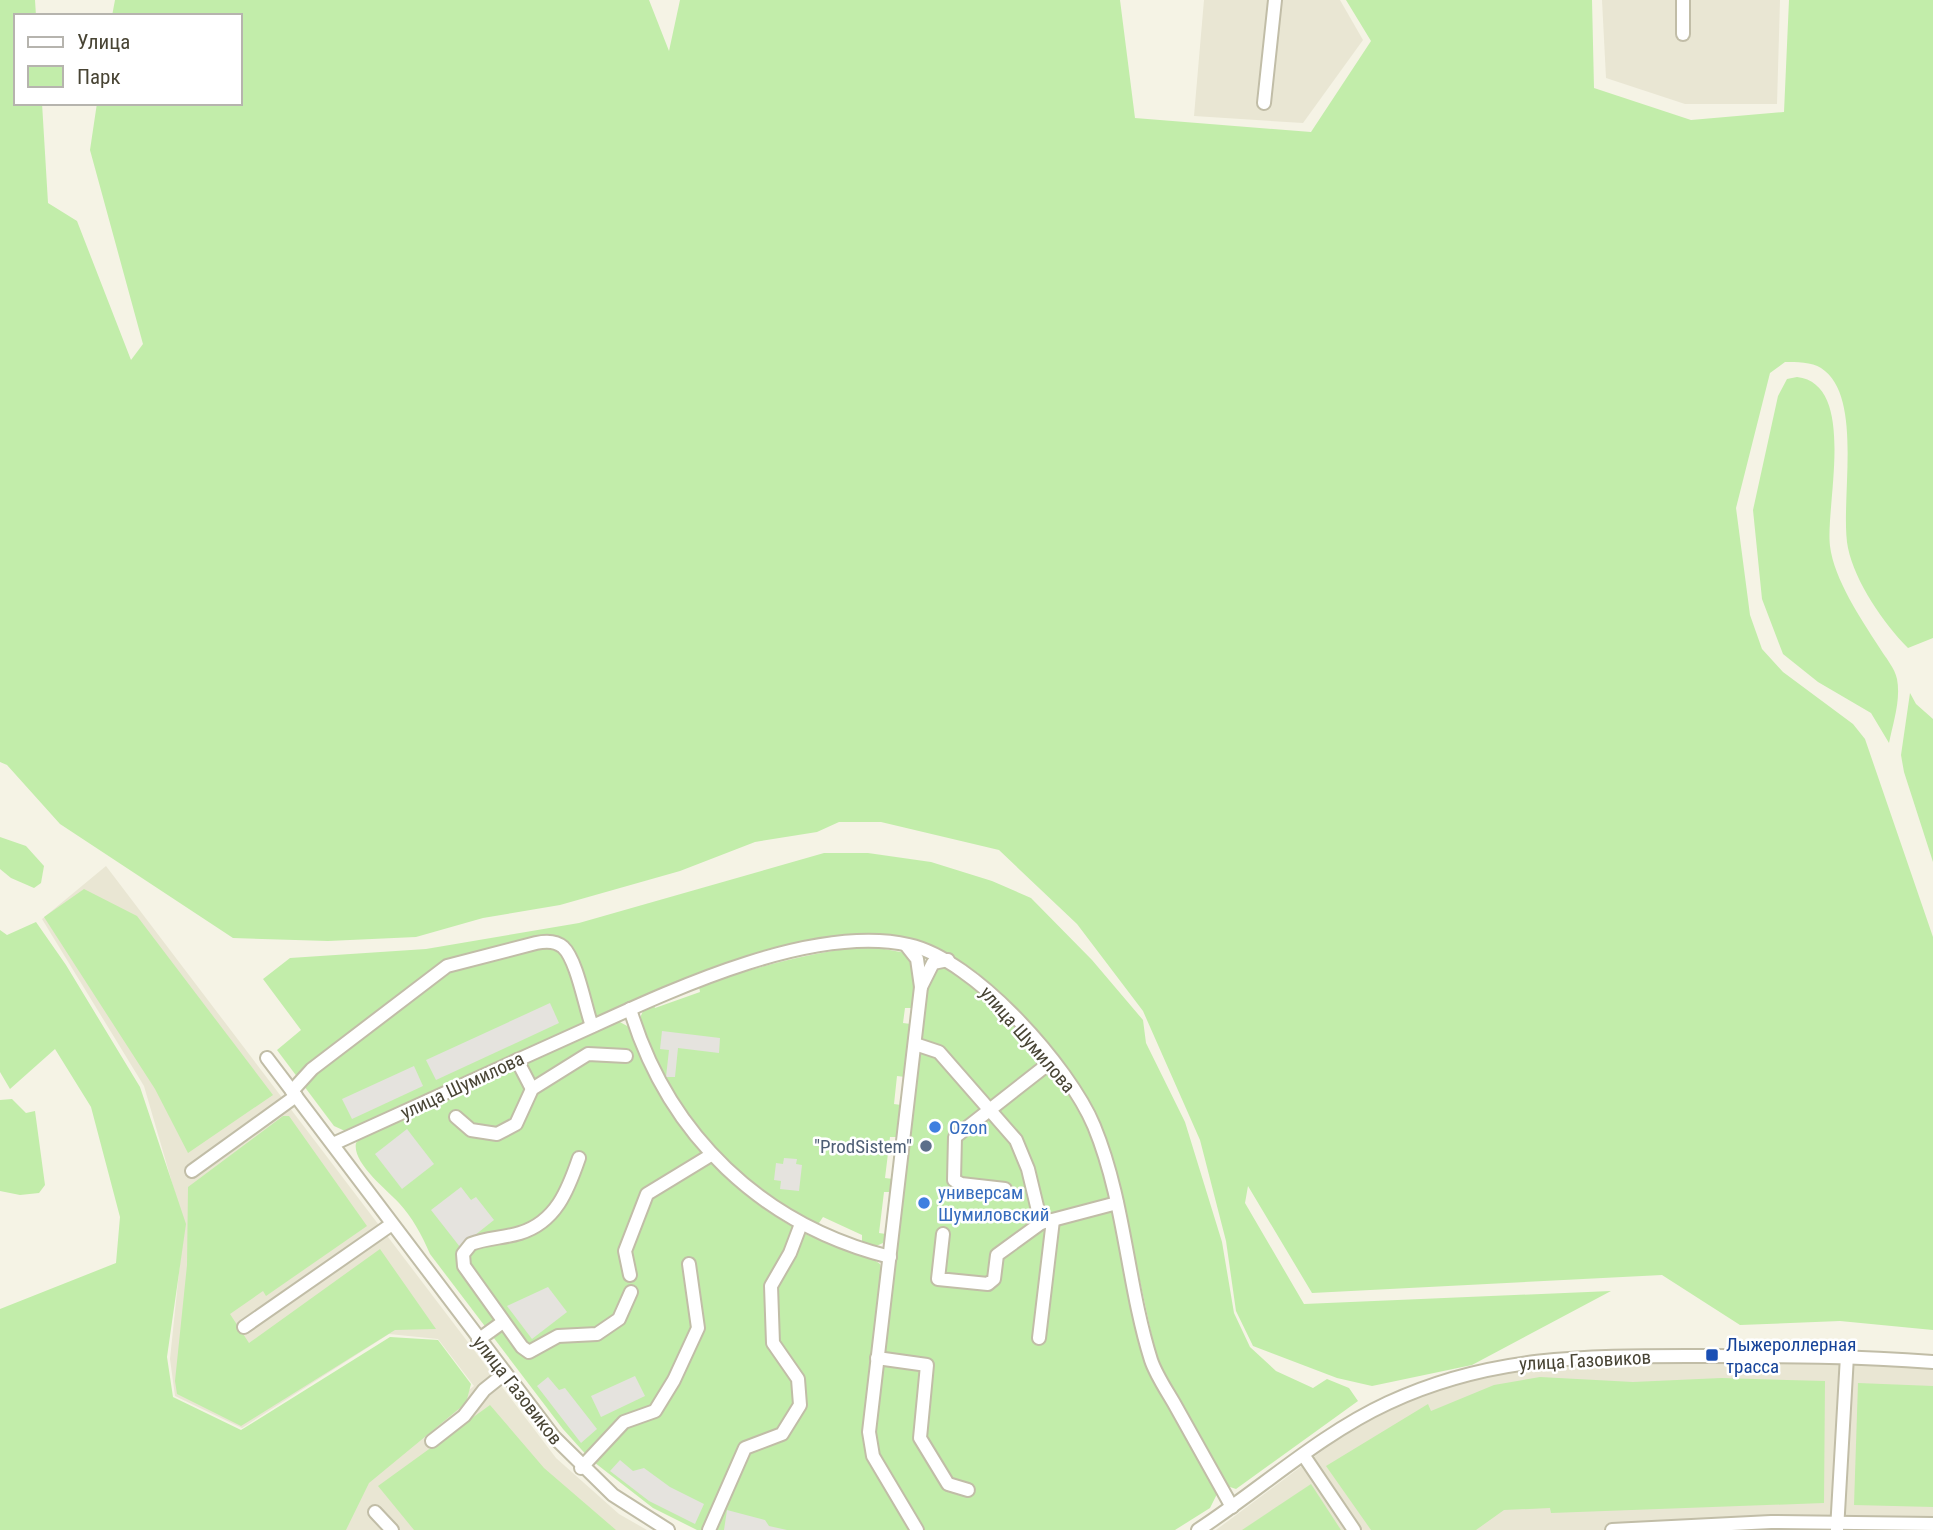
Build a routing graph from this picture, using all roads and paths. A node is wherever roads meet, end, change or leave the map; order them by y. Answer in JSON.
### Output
{"nodes":[{"id":1,"x":1275,"y":0,"type":"edge"},
{"id":2,"x":1683,"y":0,"type":"edge"},
{"id":3,"x":1683,"y":34,"type":"dead end"},
{"id":4,"x":1264,"y":103,"type":"dead end"},
{"id":5,"x":900,"y":943,"type":"junction"},
{"id":6,"x":927,"y":950,"type":"junction"},
{"id":7,"x":948,"y":960,"type":"junction"},
{"id":8,"x":925,"y":965,"type":"junction"},
{"id":9,"x":630,"y":1009,"type":"junction"},
{"id":10,"x":592,"y":1026,"type":"junction"},
{"id":11,"x":915,"y":1044,"type":"junction"},
{"id":12,"x":626,"y":1056,"type":"dead end"},
{"id":13,"x":267,"y":1058,"type":"dead end"},
{"id":14,"x":517,"y":1059,"type":"junction"},
{"id":15,"x":1052,"y":1061,"type":"junction"},
{"id":16,"x":532,"y":1089,"type":"junction"},
{"id":17,"x":294,"y":1093,"type":"junction"},
{"id":18,"x":991,"y":1108,"type":"junction"},
{"id":19,"x":456,"y":1117,"type":"dead end"},
{"id":20,"x":332,"y":1144,"type":"junction"},
{"id":21,"x":711,"y":1155,"type":"junction"},
{"id":22,"x":579,"y":1158,"type":"dead end"},
{"id":23,"x":192,"y":1171,"type":"dead end"},
{"id":24,"x":1005,"y":1189,"type":"dead end"},
{"id":25,"x":1117,"y":1203,"type":"junction"},
{"id":26,"x":1047,"y":1221,"type":"junction"},
{"id":27,"x":392,"y":1224,"type":"junction"},
{"id":28,"x":801,"y":1224,"type":"junction"},
{"id":29,"x":943,"y":1234,"type":"dead end"},
{"id":30,"x":890,"y":1258,"type":"junction"},
{"id":31,"x":690,"y":1264,"type":"dead end"},
{"id":32,"x":630,"y":1275,"type":"dead end"},
{"id":33,"x":631,"y":1292,"type":"dead end"},
{"id":34,"x":503,"y":1322,"type":"junction"},
{"id":35,"x":244,"y":1326,"type":"dead end"},
{"id":36,"x":1039,"y":1338,"type":"dead end"},
{"id":37,"x":478,"y":1340,"type":"junction"},
{"id":38,"x":1847,"y":1356,"type":"junction"},
{"id":39,"x":877,"y":1359,"type":"junction"},
{"id":40,"x":1933,"y":1362,"type":"edge"},
{"id":41,"x":504,"y":1374,"type":"junction"},
{"id":42,"x":432,"y":1441,"type":"dead end"},
{"id":43,"x":1304,"y":1456,"type":"junction"},
{"id":44,"x":581,"y":1468,"type":"junction"},
{"id":45,"x":968,"y":1490,"type":"dead end"},
{"id":46,"x":1232,"y":1507,"type":"junction"},
{"id":47,"x":375,"y":1512,"type":"dead end"},
{"id":48,"x":1933,"y":1524,"type":"edge"},
{"id":49,"x":1837,"y":1525,"type":"edge"},
{"id":50,"x":392,"y":1530,"type":"edge"},
{"id":51,"x":668,"y":1530,"type":"edge"},
{"id":52,"x":709,"y":1530,"type":"edge"},
{"id":53,"x":917,"y":1530,"type":"edge"},
{"id":54,"x":1198,"y":1530,"type":"edge"},
{"id":55,"x":1354,"y":1530,"type":"edge"},
{"id":56,"x":1612,"y":1530,"type":"edge"}],
"edges":[{"from":1,"to":4,"type":"street"},
{"from":2,"to":3,"type":"street"},
{"from":5,"to":6,"type":"street","name":"улица Шумилова"},
{"from":5,"to":8,"type":"street"},
{"from":5,"to":9,"type":"street","name":"улица Шумилова"},
{"from":6,"to":7,"type":"street","name":"улица Шумилова"},
{"from":6,"to":8,"type":"street"},
{"from":7,"to":8,"type":"street"},
{"from":7,"to":15,"type":"street","name":"улица Шумилова"},
{"from":8,"to":11,"type":"street"},
{"from":9,"to":10,"type":"street","name":"улица Шумилова"},
{"from":9,"to":21,"type":"street"},
{"from":10,"to":14,"type":"street","name":"улица Шумилова"},
{"from":10,"to":17,"type":"street"},
{"from":11,"to":18,"type":"street"},
{"from":11,"to":30,"type":"street"},
{"from":12,"to":16,"type":"street"},
{"from":13,"to":17,"type":"street","name":"улица Газовиков"},
{"from":14,"to":16,"type":"street"},
{"from":14,"to":20,"type":"street","name":"улица Шумилова"},
{"from":15,"to":18,"type":"street"},
{"from":15,"to":25,"type":"street","name":"улица Шумилова"},
{"from":16,"to":19,"type":"street"},
{"from":17,"to":20,"type":"street","name":"улица Газовиков"},
{"from":17,"to":23,"type":"street"},
{"from":18,"to":24,"type":"street"},
{"from":18,"to":26,"type":"street"},
{"from":20,"to":27,"type":"street","name":"улица Газовиков"},
{"from":21,"to":28,"type":"street"},
{"from":21,"to":32,"type":"street"},
{"from":22,"to":34,"type":"street"},
{"from":25,"to":26,"type":"street"},
{"from":25,"to":46,"type":"street","name":"улица Шумилова"},
{"from":26,"to":29,"type":"street"},
{"from":26,"to":36,"type":"street"},
{"from":27,"to":35,"type":"street"},
{"from":27,"to":37,"type":"street","name":"улица Газовиков"},
{"from":28,"to":30,"type":"street"},
{"from":28,"to":52,"type":"street"},
{"from":30,"to":39,"type":"street"},
{"from":31,"to":44,"type":"street"},
{"from":33,"to":34,"type":"street"},
{"from":34,"to":37,"type":"street"},
{"from":37,"to":41,"type":"street","name":"улица Газовиков"},
{"from":38,"to":40,"type":"street","name":"улица Газовиков"},
{"from":38,"to":43,"type":"street","name":"улица Газовиков"},
{"from":38,"to":49,"type":"street"},
{"from":39,"to":45,"type":"street"},
{"from":39,"to":53,"type":"street"},
{"from":41,"to":42,"type":"street"},
{"from":41,"to":44,"type":"street","name":"улица Газовиков"},
{"from":43,"to":46,"type":"street","name":"улица Газовиков"},
{"from":43,"to":55,"type":"street"},
{"from":44,"to":51,"type":"street","name":"улица Газовиков"},
{"from":46,"to":54,"type":"street","name":"улица Газовиков"},
{"from":47,"to":50,"type":"street"},
{"from":48,"to":49,"type":"street"},
{"from":49,"to":56,"type":"street"}]}
